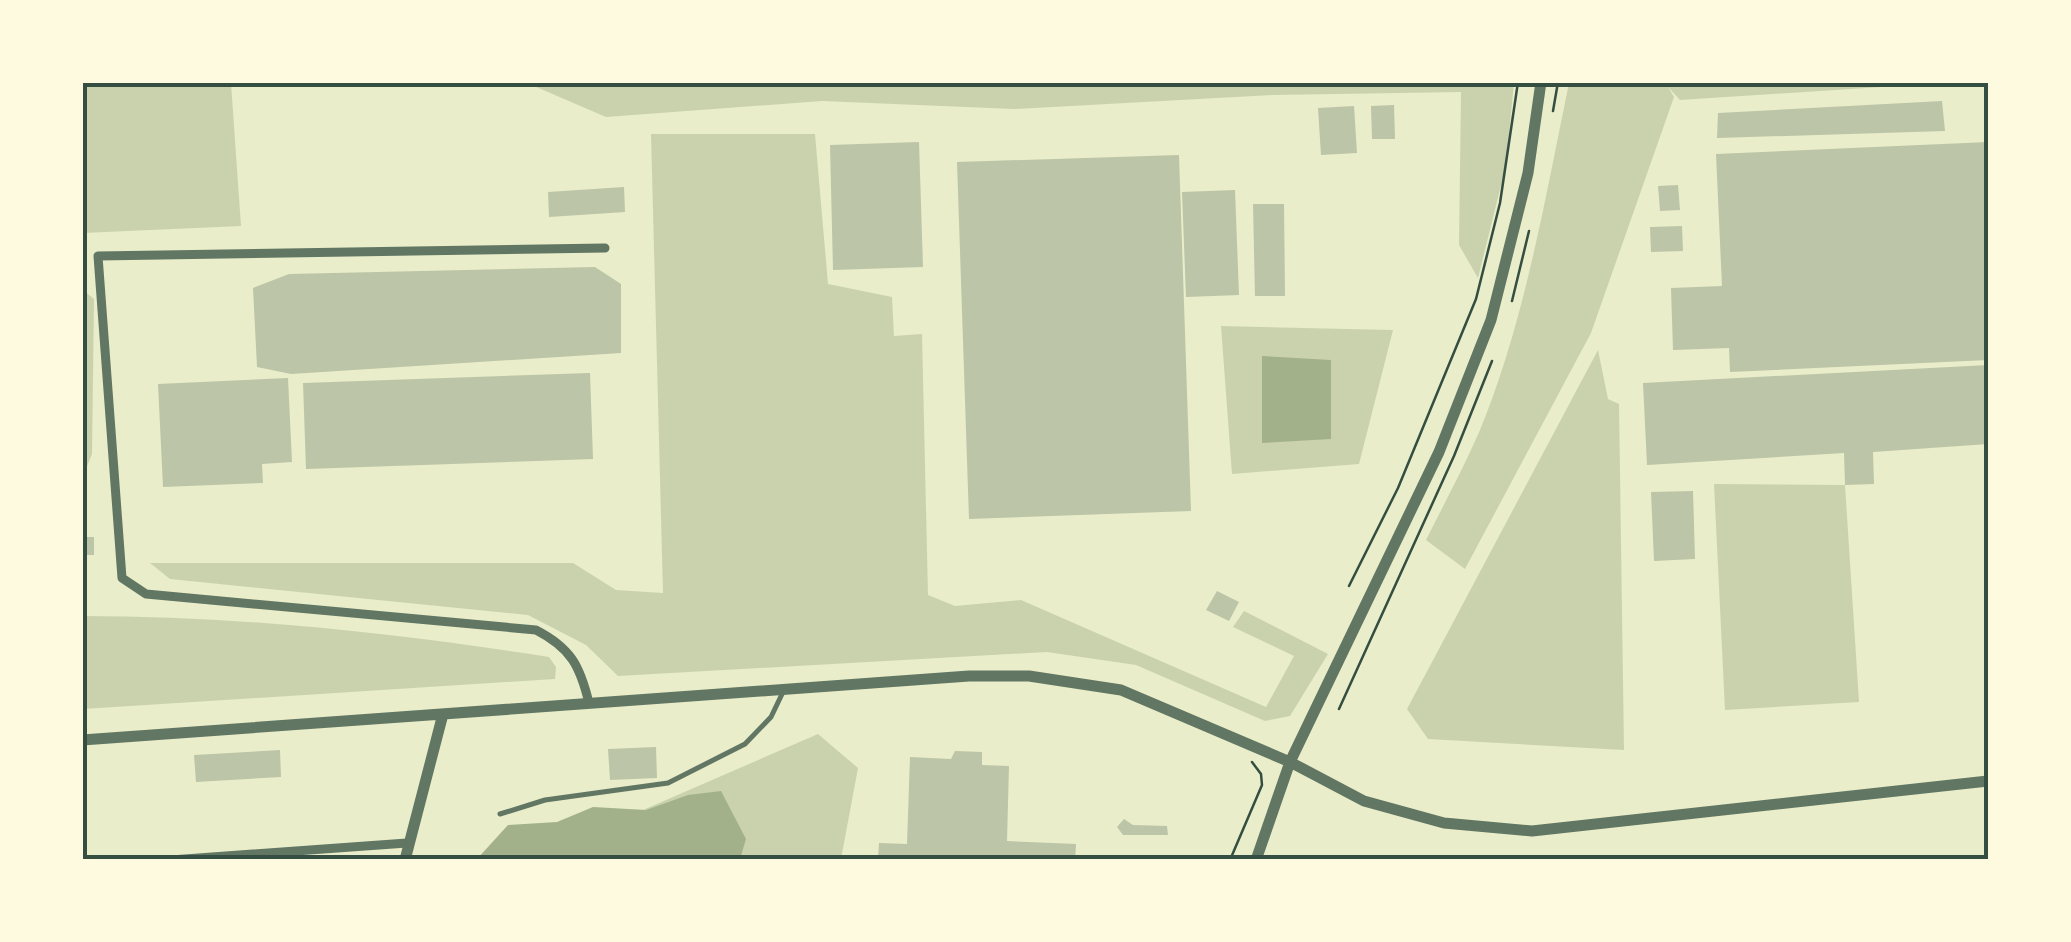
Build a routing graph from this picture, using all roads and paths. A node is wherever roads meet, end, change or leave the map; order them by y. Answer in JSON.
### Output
{"nodes":[{"id":1,"x":1518,"y":82,"type":"edge"},
{"id":2,"x":1541,"y":82,"type":"edge"},
{"id":3,"x":606,"y":248,"type":"dead end"},
{"id":4,"x":1349,"y":586,"type":"dead end"},
{"id":5,"x":785,"y":689,"type":"junction"},
{"id":6,"x":589,"y":704,"type":"junction"},
{"id":7,"x":443,"y":714,"type":"junction"},
{"id":8,"x":82,"y":740,"type":"edge"},
{"id":9,"x":1252,"y":761,"type":"dead end"},
{"id":10,"x":1290,"y":762,"type":"junction"},
{"id":11,"x":1988,"y":781,"type":"edge"},
{"id":12,"x":500,"y":814,"type":"dead end"},
{"id":13,"x":407,"y":843,"type":"junction"},
{"id":14,"x":171,"y":860,"type":"edge"},
{"id":15,"x":405,"y":860,"type":"edge"},
{"id":16,"x":1230,"y":860,"type":"edge"},
{"id":17,"x":1256,"y":860,"type":"edge"}],
"edges":[{"from":1,"to":4,"type":"path"},
{"from":2,"to":10,"type":"street"},
{"from":3,"to":6,"type":"street"},
{"from":5,"to":6,"type":"street"},
{"from":5,"to":10,"type":"street"},
{"from":5,"to":12,"type":"lane"},
{"from":6,"to":7,"type":"street"},
{"from":7,"to":8,"type":"street"},
{"from":7,"to":13,"type":"street"},
{"from":9,"to":16,"type":"path"},
{"from":10,"to":11,"type":"street"},
{"from":10,"to":17,"type":"street"},
{"from":13,"to":14,"type":"street"},
{"from":13,"to":15,"type":"street"}]}
